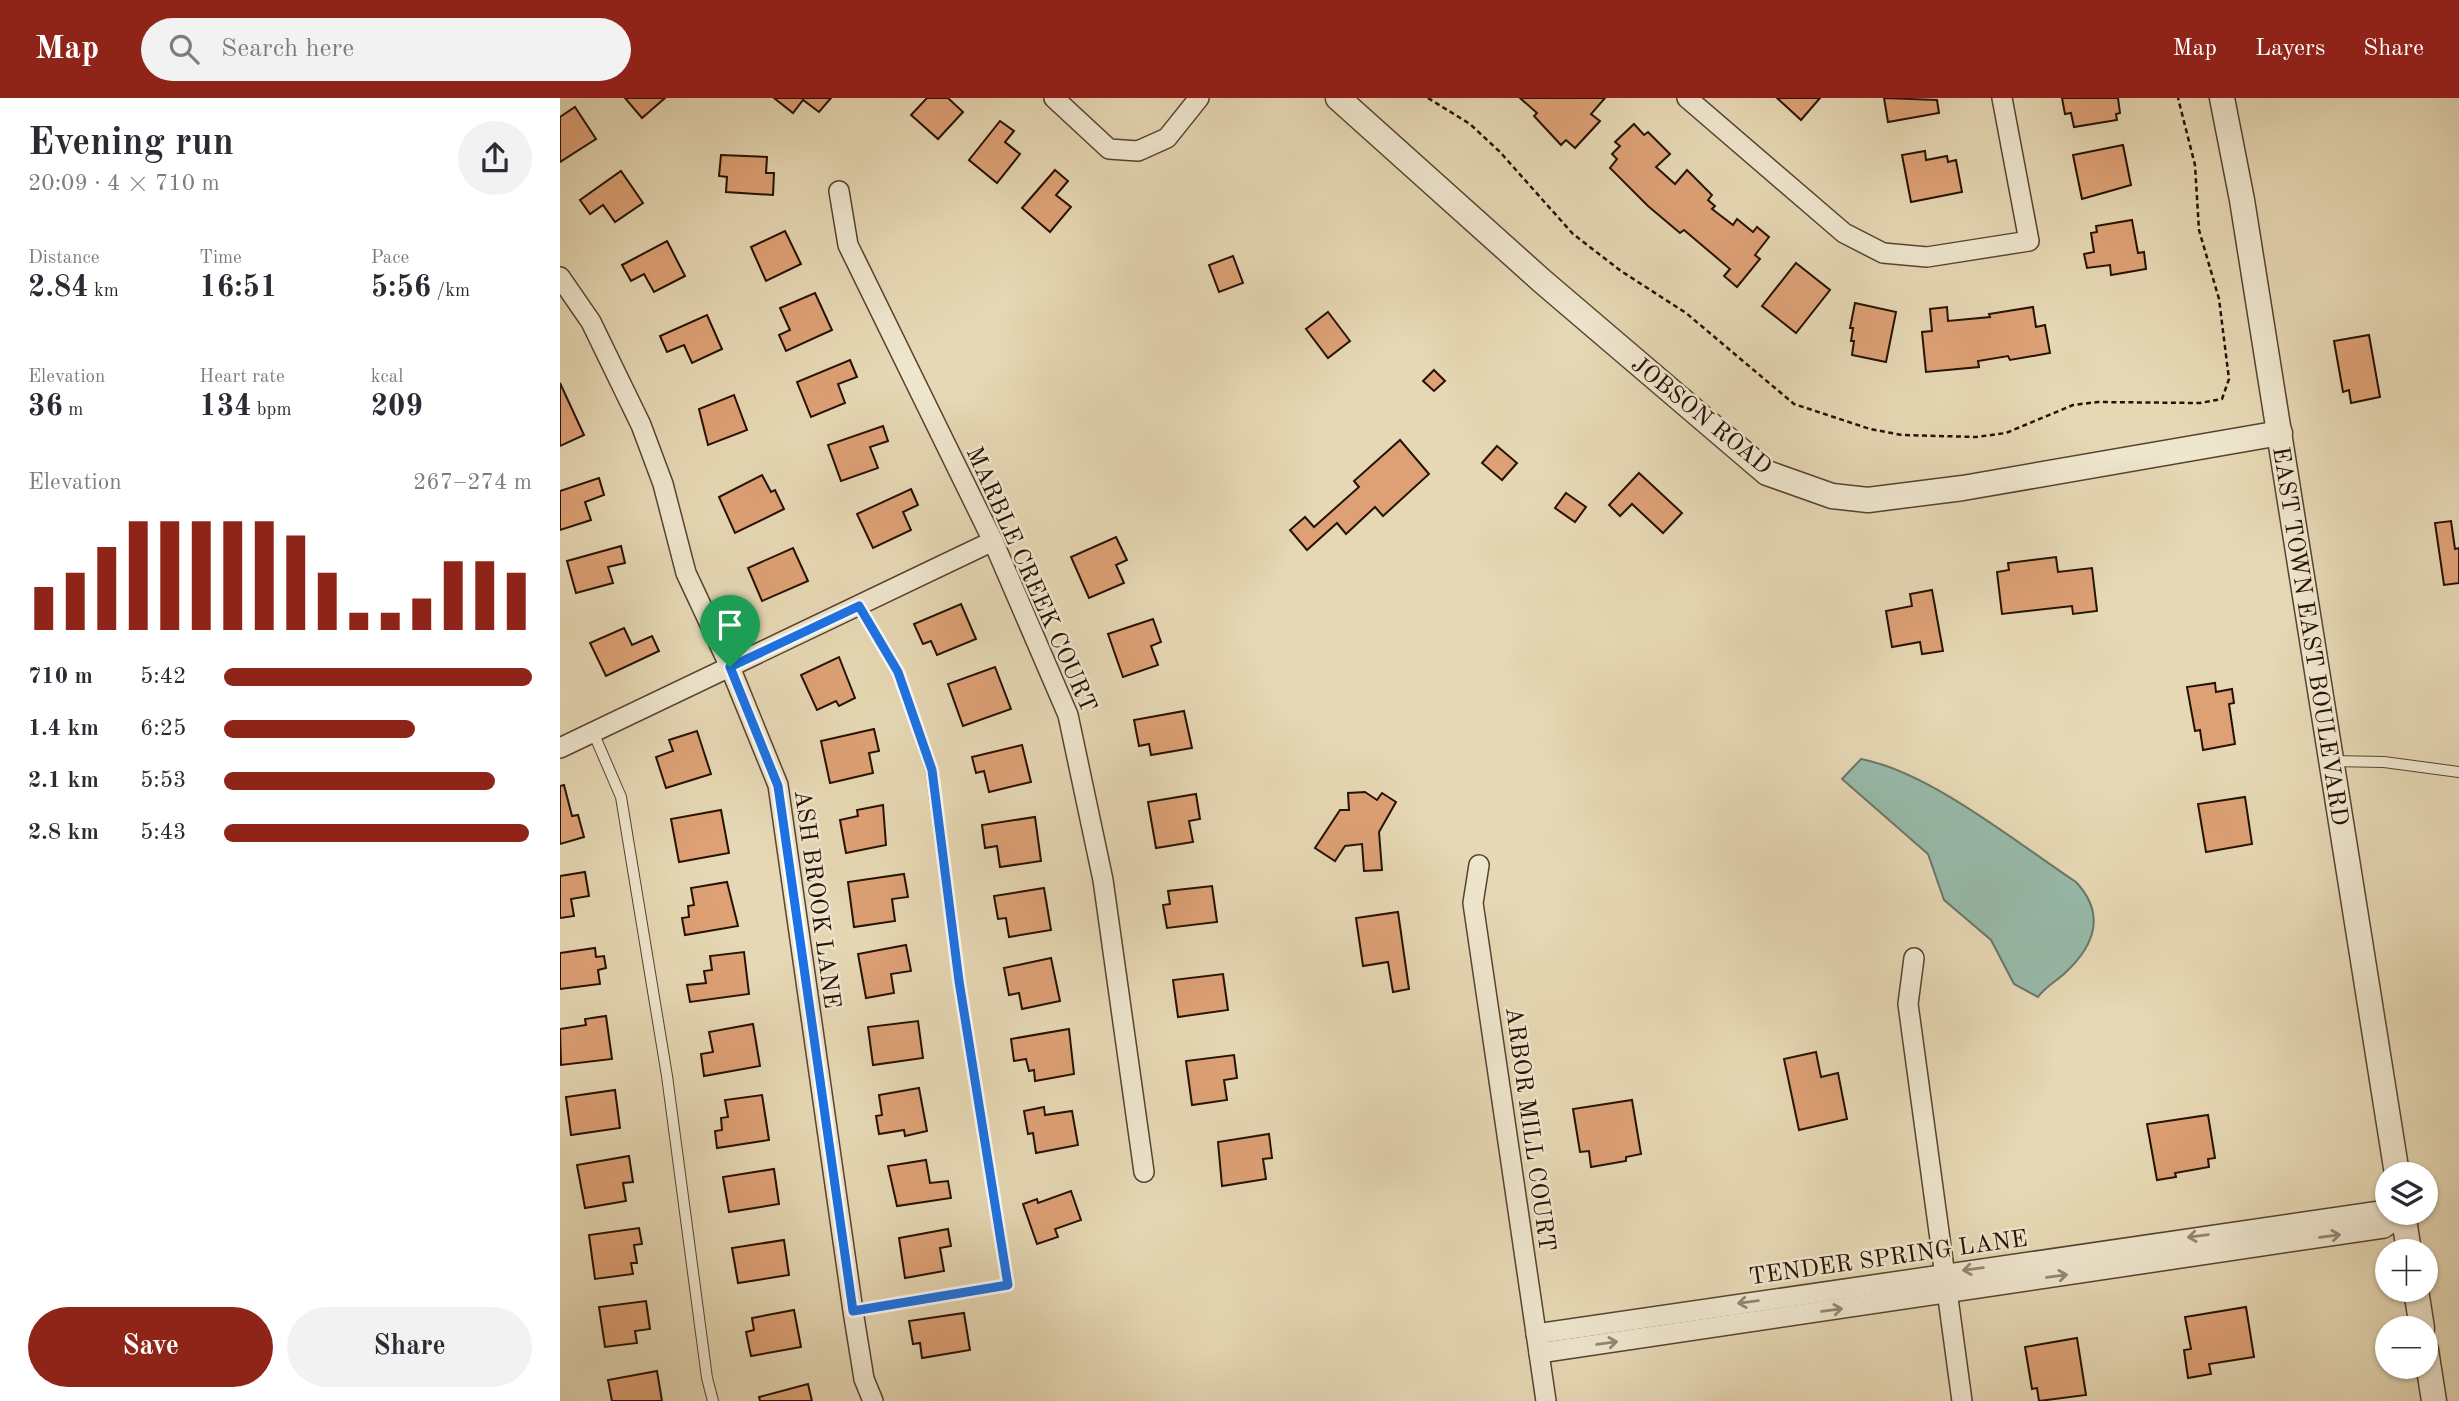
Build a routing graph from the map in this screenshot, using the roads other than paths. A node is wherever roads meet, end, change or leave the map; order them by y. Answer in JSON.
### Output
{"nodes":[{"id":1,"x":1054,"y":98,"type":"edge"},
{"id":2,"x":1199,"y":98,"type":"edge"},
{"id":3,"x":1338,"y":98,"type":"edge"},
{"id":4,"x":1688,"y":98,"type":"edge"},
{"id":5,"x":2002,"y":98,"type":"edge"},
{"id":6,"x":2222,"y":98,"type":"edge"},
{"id":7,"x":839,"y":191,"type":"dead end"},
{"id":8,"x":560,"y":277,"type":"edge"},
{"id":9,"x":2280,"y":433,"type":"junction"},
{"id":10,"x":993,"y":541,"type":"junction"},
{"id":11,"x":859,"y":606,"type":"junction"},
{"id":12,"x":730,"y":667,"type":"junction"},
{"id":13,"x":593,"y":732,"type":"junction"},
{"id":14,"x":560,"y":748,"type":"edge"},
{"id":15,"x":2330,"y":761,"type":"junction"},
{"id":16,"x":2459,"y":772,"type":"edge"},
{"id":17,"x":1479,"y":865,"type":"dead end"},
{"id":18,"x":1914,"y":958,"type":"dead end"},
{"id":19,"x":2395,"y":1162,"type":"edge"},
{"id":20,"x":1144,"y":1172,"type":"dead end"},
{"id":21,"x":2386,"y":1225,"type":"edge"},
{"id":22,"x":1944,"y":1283,"type":"junction"},
{"id":23,"x":853,"y":1311,"type":"junction"},
{"id":24,"x":1538,"y":1343,"type":"junction"},
{"id":25,"x":2431,"y":1379,"type":"edge"},
{"id":26,"x":713,"y":1401,"type":"edge"},
{"id":27,"x":873,"y":1401,"type":"edge"},
{"id":28,"x":1546,"y":1401,"type":"edge"},
{"id":29,"x":1962,"y":1401,"type":"edge"},
{"id":30,"x":2434,"y":1401,"type":"edge"}],
"edges":[{"from":1,"to":2,"type":"street"},
{"from":3,"to":9,"type":"street","name":"JOBSON ROAD"},
{"from":4,"to":5,"type":"street"},
{"from":6,"to":9,"type":"street","name":"EAST TOWN EAST BOULEVARD"},
{"from":7,"to":10,"type":"street","name":"MARBLE CREEK COURT"},
{"from":8,"to":12,"type":"street","name":"ASH BROOK LANE"},
{"from":9,"to":15,"type":"street","name":"EAST TOWN EAST BOULEVARD"},
{"from":10,"to":11,"type":"street"},
{"from":10,"to":20,"type":"street","name":"MARBLE CREEK COURT"},
{"from":11,"to":12,"type":"street"},
{"from":11,"to":23,"type":"lane"},
{"from":12,"to":13,"type":"street"},
{"from":12,"to":23,"type":"street","name":"ASH BROOK LANE"},
{"from":13,"to":14,"type":"street"},
{"from":13,"to":26,"type":"lane"},
{"from":15,"to":16,"type":"lane"},
{"from":15,"to":19,"type":"street","name":"EAST TOWN EAST BOULEVARD"},
{"from":17,"to":24,"type":"street","name":"ARBOR MILL COURT"},
{"from":18,"to":22,"type":"street"},
{"from":21,"to":22,"type":"street","name":"TENDER SPRING LANE"},
{"from":22,"to":24,"type":"street","name":"TENDER SPRING LANE"},
{"from":22,"to":29,"type":"street"},
{"from":23,"to":27,"type":"street","name":"ASH BROOK LANE"},
{"from":24,"to":28,"type":"street","name":"ARBOR MILL COURT"},
{"from":25,"to":30,"type":"street"}]}
